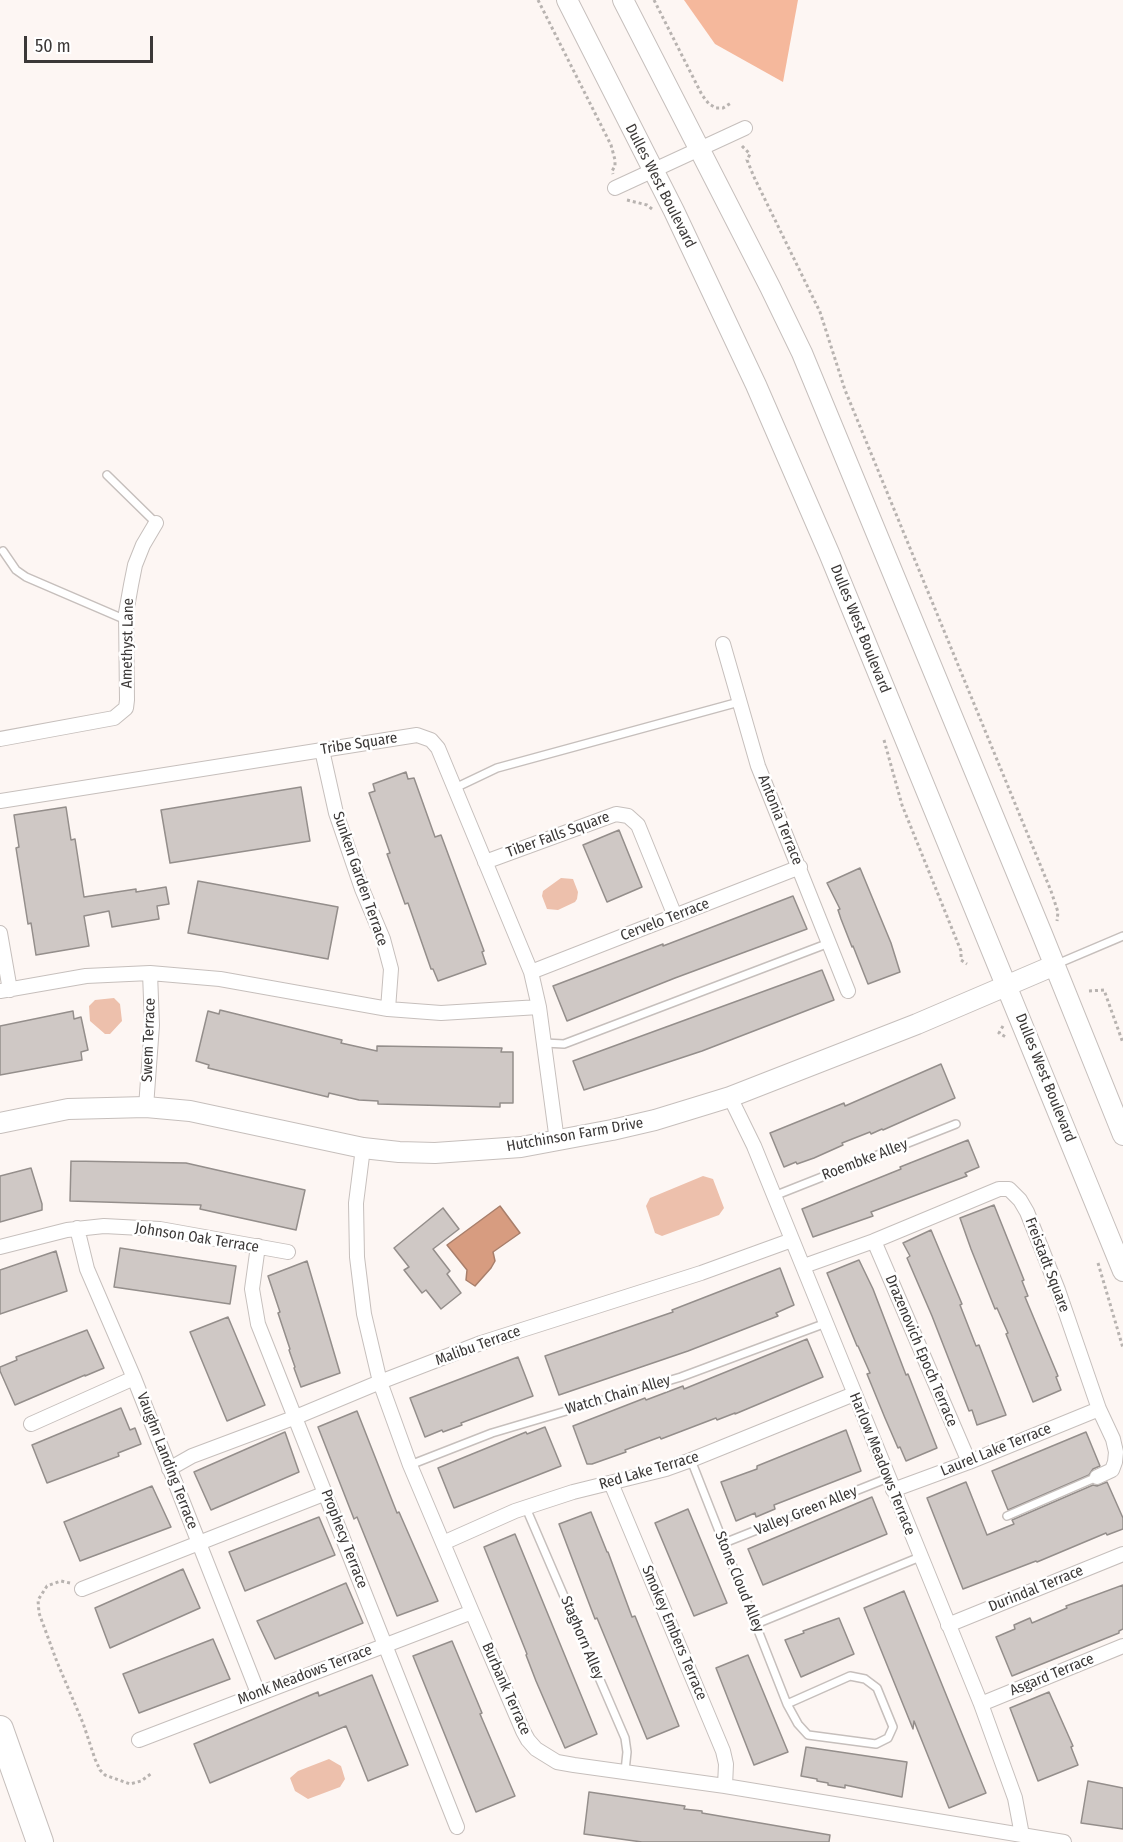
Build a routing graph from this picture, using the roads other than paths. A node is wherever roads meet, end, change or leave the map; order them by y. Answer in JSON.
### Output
{"nodes":[{"id":1,"x":567,"y":0,"type":"edge"},
{"id":2,"x":623,"y":0,"type":"edge"},
{"id":3,"x":745,"y":128,"type":"dead end"},
{"id":4,"x":699,"y":149,"type":"junction"},
{"id":5,"x":653,"y":170,"type":"junction"},
{"id":6,"x":614,"y":182,"type":"road end"},
{"id":7,"x":107,"y":475,"type":"dead end"},
{"id":8,"x":156,"y":523,"type":"joint"},
{"id":9,"x":3,"y":551,"type":"dead end"},
{"id":10,"x":126,"y":620,"type":"junction"},
{"id":11,"x":723,"y":644,"type":"dead end"},
{"id":12,"x":739,"y":702,"type":"junction"},
{"id":13,"x":0,"y":740,"type":"edge"},
{"id":14,"x":322,"y":750,"type":"junction"},
{"id":15,"x":455,"y":788,"type":"junction"},
{"id":16,"x":0,"y":801,"type":"edge"},
{"id":17,"x":485,"y":862,"type":"junction"},
{"id":18,"x":800,"y":867,"type":"junction"},
{"id":19,"x":675,"y":916,"type":"junction"},
{"id":20,"x":0,"y":933,"type":"edge"},
{"id":21,"x":1123,"y":936,"type":"edge"},
{"id":22,"x":830,"y":943,"type":"junction"},
{"id":23,"x":1055,"y":965,"type":"junction"},
{"id":24,"x":531,"y":972,"type":"junction"},
{"id":25,"x":150,"y":973,"type":"junction"},
{"id":26,"x":1007,"y":985,"type":"junction"},
{"id":27,"x":5,"y":991,"type":"edge"},
{"id":28,"x":849,"y":991,"type":"dead end"},
{"id":29,"x":539,"y":1007,"type":"junction"},
{"id":30,"x":388,"y":1009,"type":"junction"},
{"id":31,"x":544,"y":1043,"type":"junction"},
{"id":32,"x":730,"y":1097,"type":"junction"},
{"id":33,"x":146,"y":1107,"type":"junction"},
{"id":34,"x":0,"y":1123,"type":"edge"},
{"id":35,"x":956,"y":1124,"type":"dead end"},
{"id":36,"x":1123,"y":1135,"type":"edge"},
{"id":37,"x":557,"y":1141,"type":"junction"},
{"id":38,"x":363,"y":1148,"type":"junction"},
{"id":39,"x":774,"y":1196,"type":"junction"},
{"id":40,"x":77,"y":1228,"type":"junction"},
{"id":41,"x":792,"y":1240,"type":"junction"},
{"id":42,"x":874,"y":1241,"type":"junction"},
{"id":43,"x":0,"y":1246,"type":"edge"},
{"id":44,"x":258,"y":1246,"type":"junction"},
{"id":45,"x":288,"y":1252,"type":"dead end"},
{"id":46,"x":804,"y":1266,"type":"junction"},
{"id":47,"x":1123,"y":1271,"type":"edge"},
{"id":48,"x":826,"y":1323,"type":"junction"},
{"id":49,"x":134,"y":1378,"type":"junction"},
{"id":50,"x":380,"y":1382,"type":"junction"},
{"id":51,"x":854,"y":1394,"type":"junction"},
{"id":52,"x":1099,"y":1409,"type":"junction"},
{"id":53,"x":296,"y":1417,"type":"junction"},
{"id":54,"x":31,"y":1425,"type":"dead end"},
{"id":55,"x":691,"y":1460,"type":"junction"},
{"id":56,"x":969,"y":1462,"type":"junction"},
{"id":57,"x":410,"y":1465,"type":"junction"},
{"id":58,"x":170,"y":1469,"type":"junction"},
{"id":59,"x":1097,"y":1477,"type":"joint"},
{"id":60,"x":611,"y":1483,"type":"junction"},
{"id":61,"x":890,"y":1484,"type":"junction"},
{"id":62,"x":326,"y":1493,"type":"junction"},
{"id":63,"x":526,"y":1508,"type":"junction"},
{"id":64,"x":1006,"y":1516,"type":"dead end"},
{"id":65,"x":199,"y":1543,"type":"junction"},
{"id":66,"x":443,"y":1543,"type":"junction"},
{"id":67,"x":724,"y":1544,"type":"junction"},
{"id":68,"x":1123,"y":1554,"type":"edge"},
{"id":69,"x":920,"y":1557,"type":"junction"},
{"id":70,"x":82,"y":1588,"type":"road end"},
{"id":71,"x":472,"y":1612,"type":"junction"},
{"id":72,"x":756,"y":1624,"type":"junction"},
{"id":73,"x":948,"y":1625,"type":"junction"},
{"id":74,"x":384,"y":1645,"type":"junction"},
{"id":75,"x":1123,"y":1647,"type":"edge"},
{"id":76,"x":258,"y":1693,"type":"junction"},
{"id":77,"x":787,"y":1704,"type":"junction"},
{"id":78,"x":981,"y":1704,"type":"junction"},
{"id":79,"x":0,"y":1729,"type":"edge"},
{"id":80,"x":139,"y":1740,"type":"dead end"},
{"id":81,"x":625,"y":1771,"type":"junction"},
{"id":82,"x":725,"y":1786,"type":"junction"},
{"id":83,"x":457,"y":1827,"type":"dead end"},
{"id":84,"x":1022,"y":1835,"type":"junction"},
{"id":85,"x":40,"y":1842,"type":"edge"},
{"id":86,"x":1064,"y":1842,"type":"edge"}],
"edges":[{"from":1,"to":5,"type":"street","name":"Dulles West Boulevard"},
{"from":2,"to":4,"type":"street"},
{"from":3,"to":4,"type":"street"},
{"from":4,"to":5,"type":"street"},
{"from":4,"to":23,"type":"street"},
{"from":5,"to":6,"type":"street"},
{"from":5,"to":26,"type":"street","name":"Dulles West Boulevard"},
{"from":7,"to":8,"type":"lane"},
{"from":8,"to":10,"type":"street","name":"Amethyst Lane"},
{"from":9,"to":10,"type":"lane"},
{"from":10,"to":13,"type":"street","name":"Amethyst Lane"},
{"from":11,"to":12,"type":"street","name":"Antonia Terrace"},
{"from":12,"to":15,"type":"lane"},
{"from":12,"to":18,"type":"street","name":"Antonia Terrace"},
{"from":14,"to":15,"type":"street","name":"Tribe Square"},
{"from":14,"to":16,"type":"street","name":"Tribe Square"},
{"from":14,"to":30,"type":"street","name":"Sunken Garden Terrace"},
{"from":15,"to":17,"type":"street","name":"Tribe Square"},
{"from":17,"to":19,"type":"street","name":"Tiber Falls Square"},
{"from":17,"to":24,"type":"street","name":"Tribe Square"},
{"from":18,"to":19,"type":"street","name":"Cervelo Terrace"},
{"from":18,"to":22,"type":"street","name":"Antonia Terrace"},
{"from":19,"to":24,"type":"street","name":"Cervelo Terrace"},
{"from":20,"to":27,"type":"street"},
{"from":21,"to":23,"type":"lane"},
{"from":22,"to":28,"type":"street","name":"Antonia Terrace"},
{"from":22,"to":31,"type":"lane"},
{"from":23,"to":26,"type":"street","name":"Hutchinson Farm Drive"},
{"from":23,"to":36,"type":"street"},
{"from":24,"to":29,"type":"street","name":"Tribe Square"},
{"from":25,"to":27,"type":"street"},
{"from":25,"to":30,"type":"street"},
{"from":25,"to":33,"type":"street","name":"Swem Terrace"},
{"from":26,"to":32,"type":"street","name":"Hutchinson Farm Drive"},
{"from":26,"to":47,"type":"street","name":"Dulles West Boulevard"},
{"from":29,"to":30,"type":"street"},
{"from":29,"to":31,"type":"street","name":"Tribe Square"},
{"from":31,"to":37,"type":"street","name":"Tribe Square"},
{"from":32,"to":37,"type":"street","name":"Hutchinson Farm Drive"},
{"from":32,"to":39,"type":"street","name":"Harlow Meadows Terrace"},
{"from":33,"to":34,"type":"street","name":"Hutchinson Farm Drive"},
{"from":33,"to":38,"type":"street","name":"Hutchinson Farm Drive"},
{"from":35,"to":39,"type":"lane","name":"Roembke Alley"},
{"from":37,"to":38,"type":"street","name":"Hutchinson Farm Drive"},
{"from":38,"to":50,"type":"street","name":"Burbank Terrace"},
{"from":39,"to":41,"type":"street","name":"Harlow Meadows Terrace"},
{"from":40,"to":43,"type":"street","name":"Johnson Oak Terrace"},
{"from":40,"to":44,"type":"street","name":"Johnson Oak Terrace"},
{"from":40,"to":49,"type":"street","name":"Vaughn Landing Terrace"},
{"from":41,"to":46,"type":"street","name":"Harlow Meadows Terrace"},
{"from":41,"to":50,"type":"street","name":"Malibu Terrace"},
{"from":42,"to":46,"type":"street","name":"Freistadt Square"},
{"from":42,"to":52,"type":"street","name":"Freistadt Square"},
{"from":42,"to":56,"type":"street","name":"Drazenovich Epoch Terrace"},
{"from":44,"to":45,"type":"street","name":"Johnson Oak Terrace"},
{"from":44,"to":53,"type":"street","name":"Prophecy Terrace"},
{"from":46,"to":48,"type":"street","name":"Harlow Meadows Terrace"},
{"from":48,"to":51,"type":"street","name":"Harlow Meadows Terrace"},
{"from":48,"to":57,"type":"lane","name":"Watch Chain Alley"},
{"from":49,"to":54,"type":"street"},
{"from":49,"to":58,"type":"street","name":"Vaughn Landing Terrace"},
{"from":50,"to":53,"type":"street","name":"Malibu Terrace"},
{"from":50,"to":57,"type":"street","name":"Burbank Terrace"},
{"from":51,"to":55,"type":"street","name":"Red Lake Terrace"},
{"from":51,"to":61,"type":"street","name":"Harlow Meadows Terrace"},
{"from":52,"to":56,"type":"street","name":"Laurel Lake Terrace"},
{"from":52,"to":59,"type":"street","name":"Freistadt Square"},
{"from":53,"to":58,"type":"street","name":"Malibu Terrace"},
{"from":53,"to":62,"type":"street","name":"Prophecy Terrace"},
{"from":55,"to":60,"type":"street","name":"Red Lake Terrace"},
{"from":55,"to":67,"type":"lane","name":"Stone Cloud Alley"},
{"from":56,"to":61,"type":"street","name":"Laurel Lake Terrace"},
{"from":57,"to":66,"type":"street","name":"Burbank Terrace"},
{"from":58,"to":65,"type":"street","name":"Vaughn Landing Terrace"},
{"from":59,"to":64,"type":"lane"},
{"from":60,"to":63,"type":"street","name":"Red Lake Terrace"},
{"from":60,"to":82,"type":"street","name":"Smokey Embers Terrace"},
{"from":61,"to":67,"type":"lane","name":"Valley Green Alley"},
{"from":61,"to":69,"type":"street","name":"Harlow Meadows Terrace"},
{"from":62,"to":65,"type":"street"},
{"from":62,"to":74,"type":"street","name":"Prophecy Terrace"},
{"from":63,"to":66,"type":"street","name":"Red Lake Terrace"},
{"from":63,"to":81,"type":"lane","name":"Staghorn Alley"},
{"from":65,"to":70,"type":"street"},
{"from":65,"to":76,"type":"street","name":"Vaughn Landing Terrace"},
{"from":66,"to":71,"type":"street","name":"Burbank Terrace"},
{"from":67,"to":72,"type":"lane","name":"Stone Cloud Alley"},
{"from":68,"to":73,"type":"street","name":"Durindal Terrace"},
{"from":69,"to":72,"type":"lane"},
{"from":69,"to":73,"type":"street","name":"Harlow Meadows Terrace"},
{"from":71,"to":74,"type":"street","name":"Monk Meadows Terrace"},
{"from":71,"to":81,"type":"street","name":"Burbank Terrace"},
{"from":72,"to":77,"type":"lane","name":"Stone Cloud Alley"},
{"from":73,"to":78,"type":"street","name":"Harlow Meadows Terrace"},
{"from":74,"to":76,"type":"street","name":"Monk Meadows Terrace"},
{"from":74,"to":83,"type":"street","name":"Prophecy Terrace"},
{"from":75,"to":78,"type":"street","name":"Asgard Terrace"},
{"from":76,"to":80,"type":"street","name":"Monk Meadows Terrace"},
{"from":77,"to":77,"type":"lane","name":"Stone Cloud Alley"},
{"from":78,"to":84,"type":"street","name":"Harlow Meadows Terrace"},
{"from":79,"to":85,"type":"highway"},
{"from":81,"to":82,"type":"street","name":"Burbank Terrace"},
{"from":82,"to":84,"type":"street","name":"Burbank Terrace"},
{"from":84,"to":86,"type":"street","name":"Burbank Terrace"}]}
